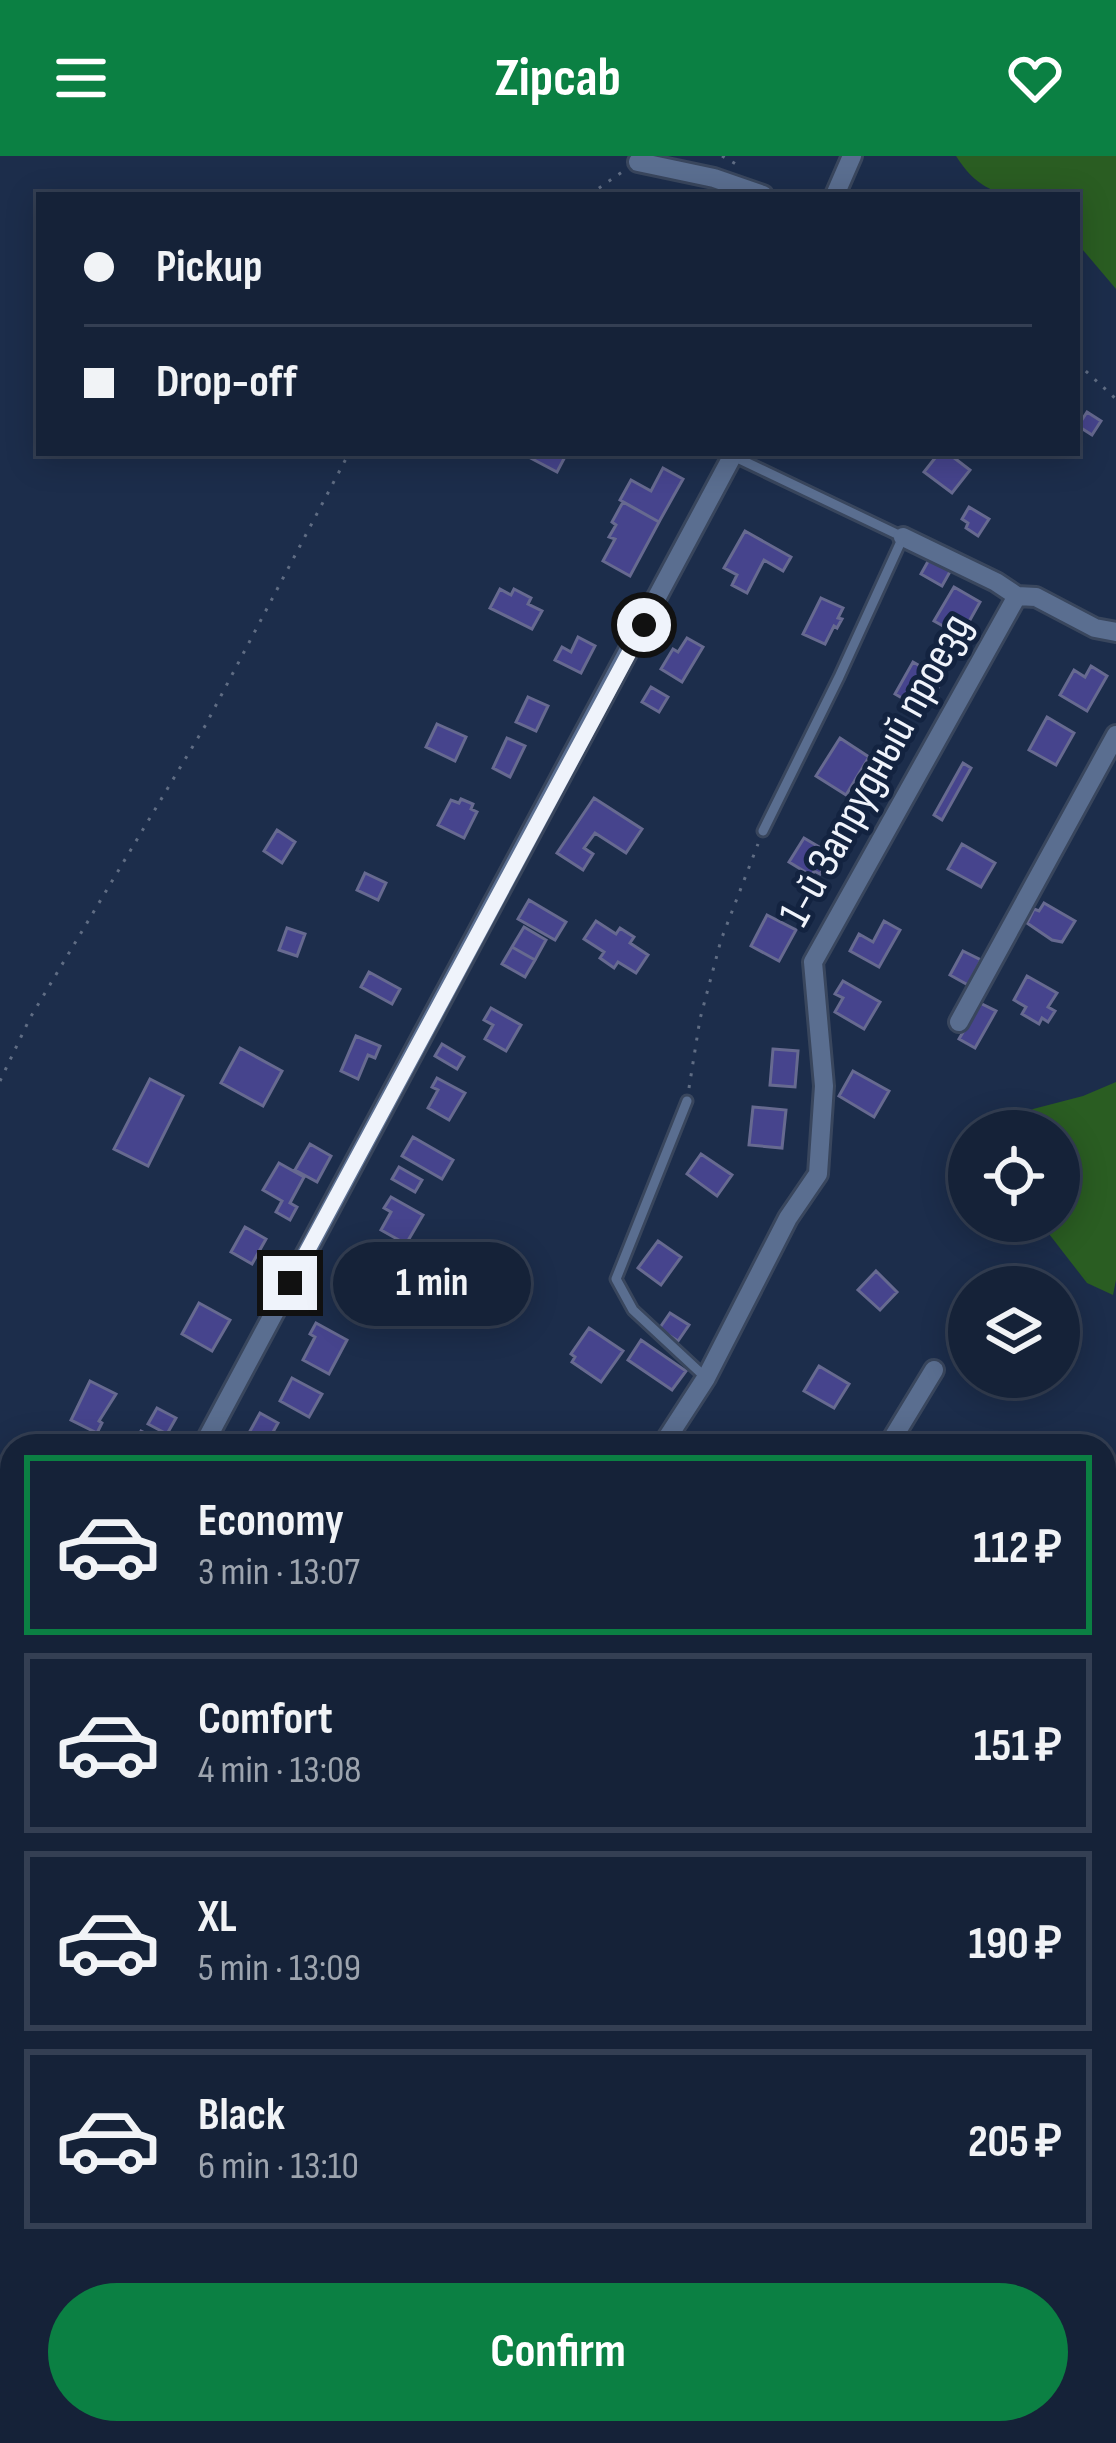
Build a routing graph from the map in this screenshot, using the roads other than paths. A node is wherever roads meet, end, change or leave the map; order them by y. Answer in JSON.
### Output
{"nodes":[{"id":1,"x":852,"y":156,"type":"edge"},
{"id":2,"x":634,"y":159,"type":"edge"},
{"id":3,"x":754,"y":192,"type":"edge"},
{"id":4,"x":836,"y":192,"type":"edge"},
{"id":5,"x":733,"y":456,"type":"edge"},
{"id":6,"x":738,"y":456,"type":"edge"},
{"id":7,"x":903,"y":537,"type":"junction"},
{"id":8,"x":1017,"y":596,"type":"junction"},
{"id":9,"x":1116,"y":632,"type":"edge"},
{"id":10,"x":1116,"y":735,"type":"edge"},
{"id":11,"x":763,"y":831,"type":"road end"},
{"id":12,"x":959,"y":1022,"type":"dead end"},
{"id":13,"x":687,"y":1101,"type":"road end"},
{"id":14,"x":934,"y":1370,"type":"dead end"},
{"id":15,"x":706,"y":1378,"type":"junction"},
{"id":16,"x":209,"y":1434,"type":"edge"},
{"id":17,"x":670,"y":1434,"type":"edge"},
{"id":18,"x":895,"y":1434,"type":"edge"}],
"edges":[{"from":1,"to":4,"type":"street"},
{"from":2,"to":3,"type":"street"},
{"from":5,"to":16,"type":"street"},
{"from":6,"to":7,"type":"lane"},
{"from":7,"to":8,"type":"street"},
{"from":7,"to":11,"type":"lane"},
{"from":8,"to":9,"type":"street"},
{"from":8,"to":15,"type":"street","name":"1-й Запрудный проезд"},
{"from":10,"to":12,"type":"street"},
{"from":13,"to":15,"type":"lane"},
{"from":14,"to":18,"type":"street"},
{"from":15,"to":17,"type":"street","name":"1-й Запрудный проезд"}]}
